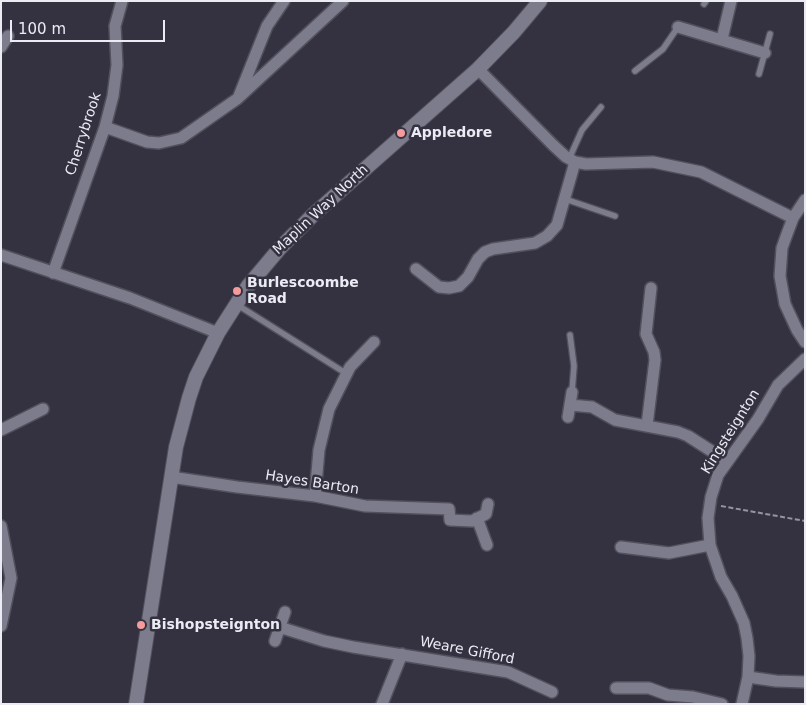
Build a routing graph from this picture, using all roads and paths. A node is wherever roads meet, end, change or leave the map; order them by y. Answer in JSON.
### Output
{"nodes":[{"id":1,"x":122,"y":1,"type":"edge"},
{"id":2,"x":284,"y":1,"type":"edge"},
{"id":3,"x":343,"y":1,"type":"edge"},
{"id":4,"x":540,"y":1,"type":"edge"},
{"id":5,"x":728,"y":2,"type":"edge"},
{"id":6,"x":678,"y":27,"type":"joint"},
{"id":7,"x":770,"y":34,"type":"dead end"},
{"id":8,"x":8,"y":36,"type":"dead end"},
{"id":9,"x":722,"y":39,"type":"junction"},
{"id":10,"x":1,"y":47,"type":"edge"},
{"id":11,"x":765,"y":53,"type":"junction"},
{"id":12,"x":252,"y":66,"type":"junction"},
{"id":13,"x":478,"y":69,"type":"junction"},
{"id":14,"x":635,"y":71,"type":"dead end"},
{"id":15,"x":759,"y":74,"type":"dead end"},
{"id":16,"x":265,"y":75,"type":"junction"},
{"id":17,"x":238,"y":99,"type":"junction"},
{"id":18,"x":601,"y":107,"type":"dead end"},
{"id":19,"x":105,"y":127,"type":"junction"},
{"id":20,"x":572,"y":160,"type":"junction"},
{"id":21,"x":565,"y":198,"type":"junction"},
{"id":22,"x":805,"y":200,"type":"edge"},
{"id":23,"x":615,"y":216,"type":"dead end"},
{"id":24,"x":793,"y":218,"type":"junction"},
{"id":25,"x":1,"y":255,"type":"edge"},
{"id":26,"x":416,"y":270,"type":"dead end"},
{"id":27,"x":53,"y":273,"type":"junction"},
{"id":28,"x":651,"y":288,"type":"dead end"},
{"id":29,"x":236,"y":304,"type":"junction"},
{"id":30,"x":218,"y":333,"type":"junction"},
{"id":31,"x":570,"y":335,"type":"dead end"},
{"id":32,"x":374,"y":342,"type":"dead end"},
{"id":33,"x":805,"y":342,"type":"edge"},
{"id":34,"x":805,"y":359,"type":"edge"},
{"id":35,"x":347,"y":374,"type":"junction"},
{"id":36,"x":572,"y":392,"type":"joint"},
{"id":37,"x":570,"y":405,"type":"junction"},
{"id":38,"x":43,"y":409,"type":"dead end"},
{"id":39,"x":568,"y":417,"type":"dead end"},
{"id":40,"x":647,"y":425,"type":"junction"},
{"id":41,"x":1,"y":430,"type":"edge"},
{"id":42,"x":727,"y":461,"type":"junction"},
{"id":43,"x":171,"y":477,"type":"junction"},
{"id":44,"x":315,"y":496,"type":"junction"},
{"id":45,"x":710,"y":503,"type":"junction"},
{"id":46,"x":488,"y":504,"type":"dead end"},
{"id":47,"x":478,"y":518,"type":"junction"},
{"id":48,"x":805,"y":521,"type":"edge"},
{"id":49,"x":1,"y":526,"type":"edge"},
{"id":50,"x":487,"y":545,"type":"dead end"},
{"id":51,"x":710,"y":545,"type":"junction"},
{"id":52,"x":621,"y":547,"type":"dead end"},
{"id":53,"x":285,"y":612,"type":"dead end"},
{"id":54,"x":1,"y":626,"type":"edge"},
{"id":55,"x":280,"y":628,"type":"junction"},
{"id":56,"x":275,"y":640,"type":"dead end"},
{"id":57,"x":402,"y":654,"type":"junction"},
{"id":58,"x":748,"y":677,"type":"junction"},
{"id":59,"x":805,"y":682,"type":"edge"},
{"id":60,"x":616,"y":688,"type":"dead end"},
{"id":61,"x":552,"y":692,"type":"dead end"},
{"id":62,"x":136,"y":704,"type":"edge"},
{"id":63,"x":382,"y":704,"type":"edge"},
{"id":64,"x":722,"y":704,"type":"edge"},
{"id":65,"x":742,"y":704,"type":"edge"}],
"edges":[{"from":1,"to":19,"type":"street","name":"Cherrybrook"},
{"from":2,"to":12,"type":"street"},
{"from":3,"to":16,"type":"street"},
{"from":4,"to":13,"type":"street","name":"Maplin Way North"},
{"from":5,"to":9,"type":"street"},
{"from":6,"to":9,"type":"street"},
{"from":6,"to":14,"type":"lane"},
{"from":7,"to":11,"type":"lane"},
{"from":8,"to":10,"type":"street"},
{"from":9,"to":11,"type":"street"},
{"from":11,"to":15,"type":"lane"},
{"from":12,"to":16,"type":"street"},
{"from":12,"to":17,"type":"street"},
{"from":13,"to":20,"type":"street"},
{"from":13,"to":29,"type":"street","name":"Maplin Way North"},
{"from":16,"to":17,"type":"street"},
{"from":17,"to":19,"type":"street"},
{"from":18,"to":20,"type":"lane"},
{"from":19,"to":27,"type":"street","name":"Cherrybrook"},
{"from":20,"to":21,"type":"street"},
{"from":20,"to":24,"type":"street"},
{"from":21,"to":23,"type":"lane"},
{"from":21,"to":26,"type":"street"},
{"from":22,"to":24,"type":"street"},
{"from":24,"to":33,"type":"street"},
{"from":25,"to":27,"type":"street"},
{"from":27,"to":30,"type":"street"},
{"from":28,"to":40,"type":"street"},
{"from":29,"to":30,"type":"street","name":"Maplin Way North"},
{"from":29,"to":35,"type":"lane"},
{"from":30,"to":43,"type":"street","name":"Maplin Way North"},
{"from":31,"to":36,"type":"lane"},
{"from":32,"to":35,"type":"street"},
{"from":34,"to":42,"type":"street","name":"Kingsteignton"},
{"from":35,"to":44,"type":"street"},
{"from":36,"to":37,"type":"street"},
{"from":37,"to":39,"type":"street"},
{"from":37,"to":40,"type":"street"},
{"from":38,"to":41,"type":"street"},
{"from":40,"to":42,"type":"street"},
{"from":42,"to":45,"type":"street","name":"Kingsteignton"},
{"from":43,"to":44,"type":"street","name":"Hayes Barton"},
{"from":43,"to":62,"type":"street","name":"Maplin Way North"},
{"from":44,"to":47,"type":"street","name":"Hayes Barton"},
{"from":45,"to":48,"type":"path"},
{"from":45,"to":51,"type":"street","name":"Kingsteignton"},
{"from":46,"to":47,"type":"street"},
{"from":47,"to":50,"type":"street"},
{"from":49,"to":54,"type":"street"},
{"from":51,"to":52,"type":"street"},
{"from":51,"to":58,"type":"street","name":"Kingsteignton"},
{"from":53,"to":55,"type":"street"},
{"from":55,"to":56,"type":"street"},
{"from":55,"to":57,"type":"street","name":"Weare Gifford"},
{"from":57,"to":61,"type":"street","name":"Weare Gifford"},
{"from":57,"to":63,"type":"street","name":"Weare Gifford"},
{"from":58,"to":59,"type":"street"},
{"from":58,"to":65,"type":"street","name":"Kingsteignton"},
{"from":60,"to":64,"type":"street"}]}
